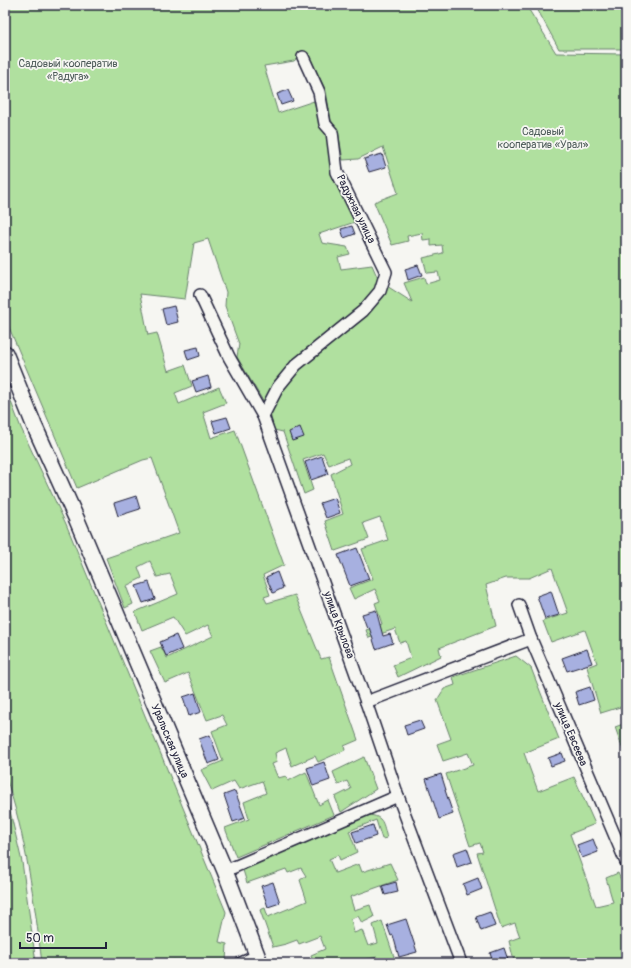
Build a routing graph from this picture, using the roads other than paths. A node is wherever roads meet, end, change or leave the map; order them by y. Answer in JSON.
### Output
{"nodes":[{"id":1,"x":303,"y":57,"type":"dead end"},
{"id":2,"x":200,"y":295,"type":"dead end"},
{"id":3,"x":5,"y":353,"type":"edge"},
{"id":4,"x":263,"y":416,"type":"junction"},
{"id":5,"x":519,"y":604,"type":"dead end"},
{"id":6,"x":531,"y":639,"type":"junction"},
{"id":7,"x":366,"y":702,"type":"junction"},
{"id":8,"x":398,"y":796,"type":"junction"},
{"id":9,"x":626,"y":862,"type":"edge"},
{"id":10,"x":224,"y":871,"type":"junction"},
{"id":11,"x":259,"y":959,"type":"edge"},
{"id":12,"x":241,"y":963,"type":"edge"},
{"id":13,"x":461,"y":963,"type":"edge"}],
"edges":[{"from":1,"to":4,"type":"street","name":"Радужная улица"},
{"from":2,"to":4,"type":"street","name":"улица Крылова"},
{"from":3,"to":10,"type":"main road","name":"Уральская улица"},
{"from":4,"to":7,"type":"street","name":"улица Крылова"},
{"from":5,"to":6,"type":"street","name":"улица Евсеева"},
{"from":6,"to":7,"type":"street"},
{"from":6,"to":9,"type":"street","name":"улица Евсеева"},
{"from":7,"to":8,"type":"street","name":"улица Крылова"},
{"from":8,"to":10,"type":"street"},
{"from":8,"to":13,"type":"street","name":"улица Крылова"},
{"from":10,"to":11,"type":"main road","name":"Уральская улица"},
{"from":11,"to":12,"type":"street"}]}
